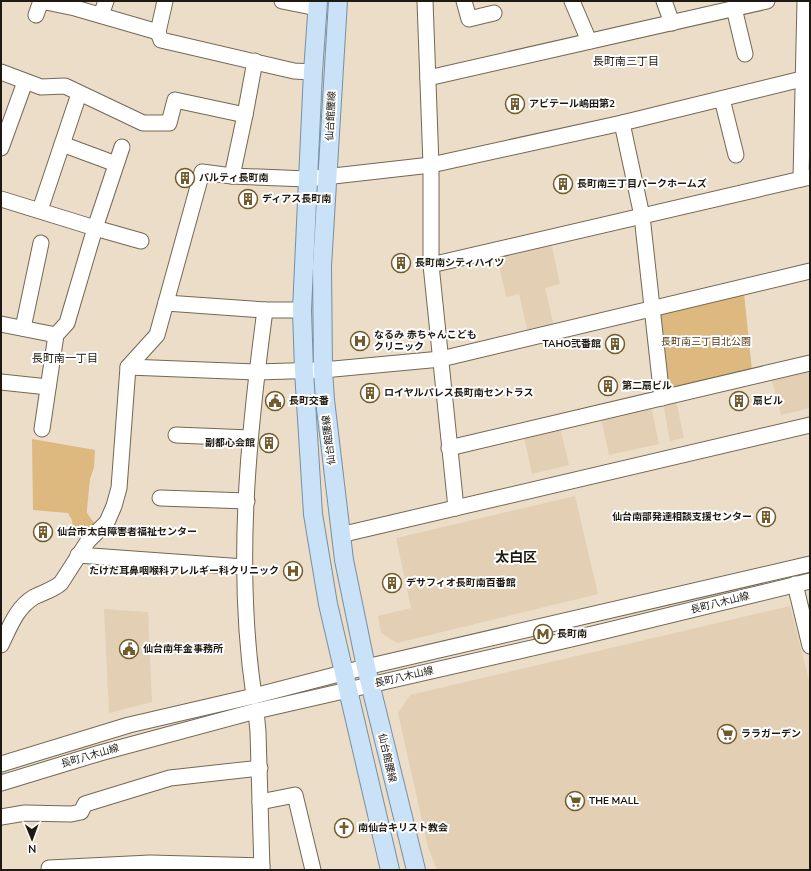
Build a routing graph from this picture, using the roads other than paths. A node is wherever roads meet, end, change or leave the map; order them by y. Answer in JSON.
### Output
{"nodes":[{"id":1,"x":106,"y":1,"type":"edge"},
{"id":2,"x":165,"y":1,"type":"edge"},
{"id":3,"x":282,"y":1,"type":"edge"},
{"id":4,"x":338,"y":1,"type":"edge"},
{"id":5,"x":425,"y":1,"type":"edge"},
{"id":6,"x":464,"y":1,"type":"edge"},
{"id":7,"x":572,"y":1,"type":"edge"},
{"id":8,"x":664,"y":1,"type":"edge"},
{"id":9,"x":767,"y":1,"type":"edge"},
{"id":10,"x":806,"y":1,"type":"edge"},
{"id":11,"x":318,"y":4,"type":"edge"},
{"id":12,"x":734,"y":8,"type":"junction"},
{"id":13,"x":494,"y":13,"type":"dead end"},
{"id":14,"x":36,"y":15,"type":"dead end"},
{"id":15,"x":101,"y":15,"type":"junction"},
{"id":16,"x":672,"y":23,"type":"junction"},
{"id":17,"x":158,"y":32,"type":"junction"},
{"id":18,"x":589,"y":41,"type":"junction"},
{"id":19,"x":745,"y":54,"type":"dead end"},
{"id":20,"x":255,"y":61,"type":"junction"},
{"id":21,"x":1,"y":72,"type":"edge"},
{"id":22,"x":313,"y":72,"type":"junction"},
{"id":23,"x":428,"y":78,"type":"junction"},
{"id":24,"x":807,"y":78,"type":"edge"},
{"id":25,"x":25,"y":82,"type":"junction"},
{"id":26,"x":79,"y":94,"type":"junction"},
{"id":27,"x":722,"y":99,"type":"junction"},
{"id":28,"x":245,"y":115,"type":"junction"},
{"id":29,"x":622,"y":123,"type":"junction"},
{"id":30,"x":62,"y":144,"type":"junction"},
{"id":31,"x":122,"y":147,"type":"dead end"},
{"id":32,"x":1,"y":148,"type":"edge"},
{"id":33,"x":736,"y":155,"type":"dead end"},
{"id":34,"x":116,"y":164,"type":"junction"},
{"id":35,"x":431,"y":165,"type":"junction"},
{"id":36,"x":232,"y":176,"type":"junction"},
{"id":37,"x":328,"y":177,"type":"junction"},
{"id":38,"x":806,"y":178,"type":"edge"},
{"id":39,"x":307,"y":179,"type":"junction"},
{"id":40,"x":1,"y":199,"type":"edge"},
{"id":41,"x":40,"y":210,"type":"junction"},
{"id":42,"x":642,"y":216,"type":"junction"},
{"id":43,"x":95,"y":228,"type":"junction"},
{"id":44,"x":142,"y":240,"type":"dead end"},
{"id":45,"x":41,"y":243,"type":"dead end"},
{"id":46,"x":431,"y":265,"type":"junction"},
{"id":47,"x":810,"y":271,"type":"edge"},
{"id":48,"x":166,"y":303,"type":"junction"},
{"id":49,"x":265,"y":310,"type":"junction"},
{"id":50,"x":302,"y":310,"type":"junction"},
{"id":51,"x":653,"y":310,"type":"junction"},
{"id":52,"x":1,"y":324,"type":"edge"},
{"id":53,"x":23,"y":328,"type":"junction"},
{"id":54,"x":56,"y":335,"type":"junction"},
{"id":55,"x":441,"y":359,"type":"junction"},
{"id":56,"x":810,"y":363,"type":"edge"},
{"id":57,"x":128,"y":367,"type":"junction"},
{"id":58,"x":304,"y":370,"type":"junction"},
{"id":59,"x":323,"y":370,"type":"junction"},
{"id":60,"x":257,"y":372,"type":"junction"},
{"id":61,"x":1,"y":382,"type":"edge"},
{"id":62,"x":48,"y":387,"type":"junction"},
{"id":63,"x":662,"y":398,"type":"junction"},
{"id":64,"x":810,"y":424,"type":"edge"},
{"id":65,"x":42,"y":429,"type":"dead end"},
{"id":66,"x":176,"y":435,"type":"dead end"},
{"id":67,"x":250,"y":438,"type":"junction"},
{"id":68,"x":450,"y":448,"type":"junction"},
{"id":69,"x":160,"y":498,"type":"dead end"},
{"id":70,"x":247,"y":501,"type":"junction"},
{"id":71,"x":456,"y":508,"type":"junction"},
{"id":72,"x":340,"y":535,"type":"junction"},
{"id":73,"x":78,"y":556,"type":"junction"},
{"id":74,"x":810,"y":564,"type":"edge"},
{"id":75,"x":244,"y":566,"type":"junction"},
{"id":76,"x":810,"y":581,"type":"edge"},
{"id":77,"x":795,"y":584,"type":"junction"},
{"id":78,"x":1,"y":645,"type":"edge"},
{"id":79,"x":810,"y":646,"type":"edge"},
{"id":80,"x":366,"y":667,"type":"junction"},
{"id":81,"x":346,"y":681,"type":"junction"},
{"id":82,"x":370,"y":685,"type":"junction"},
{"id":83,"x":255,"y":703,"type":"junction"},
{"id":84,"x":82,"y":739,"type":"junction"},
{"id":85,"x":87,"y":757,"type":"junction"},
{"id":86,"x":1,"y":764,"type":"edge"},
{"id":87,"x":260,"y":768,"type":"junction"},
{"id":88,"x":1,"y":783,"type":"edge"},
{"id":89,"x":260,"y":802,"type":"junction"},
{"id":90,"x":1,"y":817,"type":"edge"},
{"id":91,"x":50,"y":868,"type":"dead end"},
{"id":92,"x":262,"y":868,"type":"edge"},
{"id":93,"x":313,"y":870,"type":"edge"},
{"id":94,"x":390,"y":870,"type":"edge"},
{"id":95,"x":416,"y":870,"type":"edge"}],
"edges":[{"from":1,"to":15,"type":"street"},
{"from":2,"to":17,"type":"street"},
{"from":3,"to":11,"type":"street"},
{"from":4,"to":37,"type":"main road","name":"仙台館腰線"},
{"from":5,"to":23,"type":"street"},
{"from":6,"to":13,"type":"street"},
{"from":7,"to":18,"type":"street"},
{"from":8,"to":16,"type":"street"},
{"from":9,"to":12,"type":"street"},
{"from":10,"to":24,"type":"street"},
{"from":11,"to":22,"type":"main road","name":"仙台館腰線"},
{"from":12,"to":16,"type":"street"},
{"from":12,"to":19,"type":"street"},
{"from":14,"to":15,"type":"street"},
{"from":15,"to":17,"type":"street"},
{"from":16,"to":18,"type":"street"},
{"from":17,"to":20,"type":"street"},
{"from":18,"to":23,"type":"street"},
{"from":20,"to":22,"type":"street"},
{"from":20,"to":28,"type":"street"},
{"from":21,"to":25,"type":"street"},
{"from":22,"to":39,"type":"main road","name":"仙台館腰線"},
{"from":23,"to":35,"type":"street"},
{"from":24,"to":27,"type":"street"},
{"from":24,"to":38,"type":"street"},
{"from":25,"to":26,"type":"street"},
{"from":25,"to":32,"type":"street"},
{"from":26,"to":28,"type":"street"},
{"from":26,"to":30,"type":"street"},
{"from":27,"to":29,"type":"street"},
{"from":27,"to":33,"type":"street"},
{"from":28,"to":36,"type":"street"},
{"from":29,"to":35,"type":"street"},
{"from":29,"to":42,"type":"street"},
{"from":30,"to":34,"type":"street"},
{"from":30,"to":41,"type":"street"},
{"from":31,"to":34,"type":"street"},
{"from":34,"to":43,"type":"street"},
{"from":35,"to":37,"type":"street"},
{"from":35,"to":46,"type":"street"},
{"from":36,"to":39,"type":"street"},
{"from":36,"to":48,"type":"street"},
{"from":37,"to":39,"type":"street"},
{"from":37,"to":59,"type":"main road","name":"仙台館腰線"},
{"from":38,"to":42,"type":"street"},
{"from":39,"to":50,"type":"main road","name":"仙台館腰線"},
{"from":40,"to":41,"type":"street"},
{"from":41,"to":43,"type":"street"},
{"from":42,"to":46,"type":"street"},
{"from":42,"to":51,"type":"street"},
{"from":43,"to":44,"type":"street"},
{"from":43,"to":54,"type":"street"},
{"from":45,"to":53,"type":"street"},
{"from":46,"to":55,"type":"street"},
{"from":47,"to":51,"type":"street"},
{"from":48,"to":49,"type":"street"},
{"from":48,"to":57,"type":"street"},
{"from":49,"to":50,"type":"street"},
{"from":49,"to":60,"type":"street"},
{"from":50,"to":58,"type":"main road","name":"仙台館腰線"},
{"from":51,"to":55,"type":"street"},
{"from":51,"to":63,"type":"street"},
{"from":52,"to":53,"type":"street"},
{"from":53,"to":54,"type":"street"},
{"from":54,"to":62,"type":"street"},
{"from":55,"to":59,"type":"street"},
{"from":55,"to":68,"type":"street"},
{"from":56,"to":63,"type":"street"},
{"from":57,"to":60,"type":"street"},
{"from":57,"to":73,"type":"street"},
{"from":58,"to":59,"type":"street"},
{"from":58,"to":60,"type":"street"},
{"from":58,"to":81,"type":"main road","name":"仙台館腰線"},
{"from":59,"to":72,"type":"main road","name":"仙台館腰線"},
{"from":60,"to":67,"type":"street"},
{"from":61,"to":62,"type":"street"},
{"from":62,"to":65,"type":"street"},
{"from":63,"to":68,"type":"street"},
{"from":64,"to":71,"type":"street"},
{"from":66,"to":67,"type":"street"},
{"from":67,"to":70,"type":"street"},
{"from":68,"to":71,"type":"street"},
{"from":69,"to":70,"type":"street"},
{"from":70,"to":75,"type":"street"},
{"from":71,"to":72,"type":"street"},
{"from":72,"to":80,"type":"main road","name":"仙台館腰線"},
{"from":73,"to":75,"type":"street"},
{"from":73,"to":78,"type":"street"},
{"from":74,"to":80,"type":"street"},
{"from":75,"to":83,"type":"street"},
{"from":76,"to":77,"type":"street","name":"長町八木山線"},
{"from":77,"to":79,"type":"street"},
{"from":77,"to":82,"type":"street","name":"長町八木山線"},
{"from":80,"to":81,"type":"street"},
{"from":80,"to":82,"type":"main road","name":"仙台館腰線"},
{"from":81,"to":82,"type":"street","name":"長町八木山線"},
{"from":81,"to":83,"type":"street"},
{"from":81,"to":94,"type":"main road","name":"仙台館腰線"},
{"from":82,"to":95,"type":"main road","name":"仙台館腰線"},
{"from":83,"to":84,"type":"street"},
{"from":83,"to":85,"type":"street","name":"長町八木山線"},
{"from":83,"to":87,"type":"street"},
{"from":84,"to":85,"type":"street"},
{"from":84,"to":86,"type":"street"},
{"from":85,"to":88,"type":"street","name":"長町八木山線"},
{"from":87,"to":89,"type":"street"},
{"from":87,"to":90,"type":"street"},
{"from":89,"to":92,"type":"street"},
{"from":89,"to":93,"type":"street"},
{"from":91,"to":92,"type":"street"}]}
